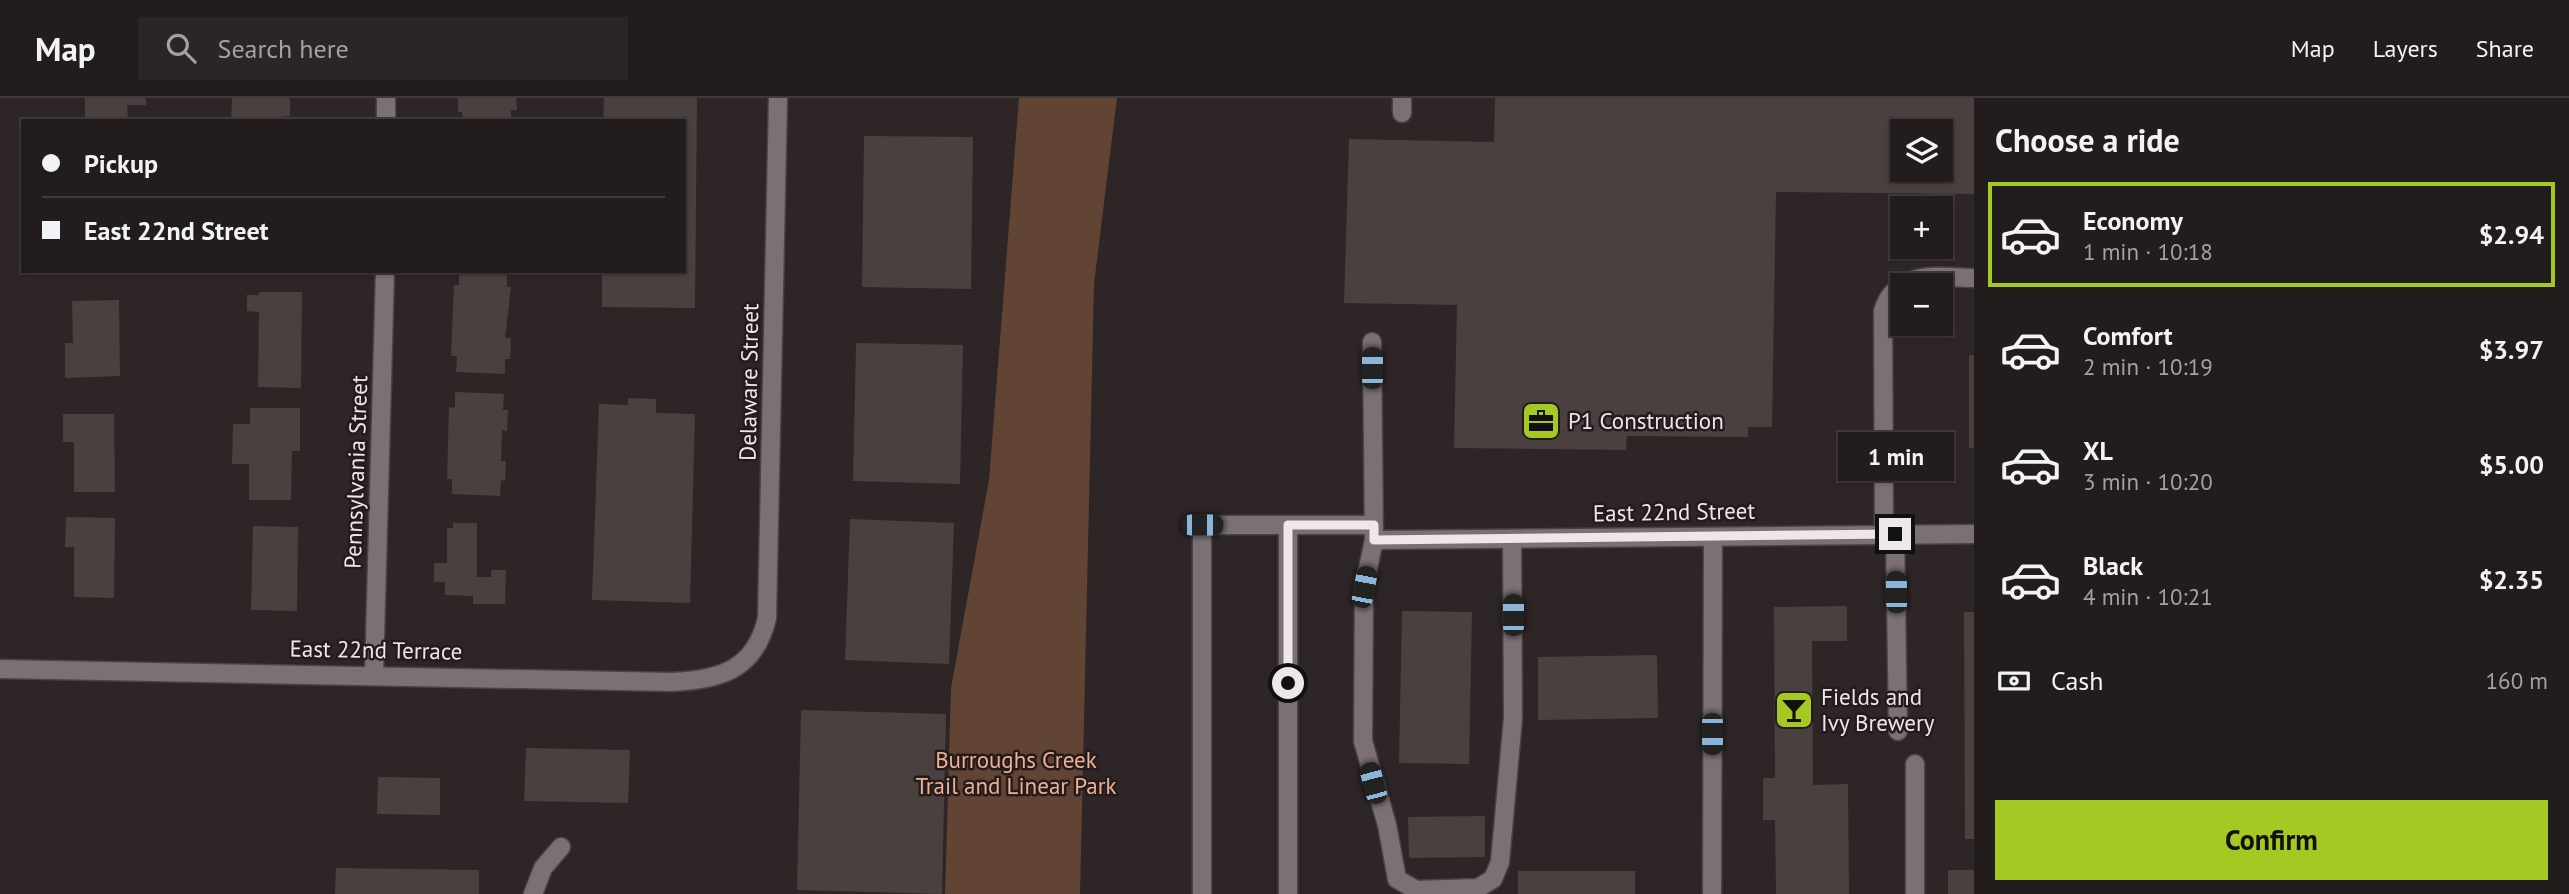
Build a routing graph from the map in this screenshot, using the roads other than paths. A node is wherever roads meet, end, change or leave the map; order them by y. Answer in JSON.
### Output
{"nodes":[{"id":1,"x":386,"y":98,"type":"edge"},
{"id":2,"x":778,"y":98,"type":"edge"},
{"id":3,"x":386,"y":119,"type":"edge"},
{"id":4,"x":385,"y":273,"type":"edge"},
{"id":5,"x":1974,"y":278,"type":"edge"},
{"id":6,"x":1372,"y":342,"type":"dead end"},
{"id":7,"x":1288,"y":525,"type":"junction"},
{"id":8,"x":1374,"y":532,"type":"junction"},
{"id":9,"x":1974,"y":534,"type":"edge"},
{"id":10,"x":1889,"y":535,"type":"junction"},
{"id":11,"x":1713,"y":537,"type":"junction"},
{"id":12,"x":1512,"y":539,"type":"junction"},
{"id":13,"x":746,"y":661,"type":"joint"},
{"id":14,"x":0,"y":669,"type":"edge"},
{"id":15,"x":374,"y":675,"type":"junction"},
{"id":16,"x":1898,"y":731,"type":"dead end"},
{"id":17,"x":1915,"y":764,"type":"dead end"},
{"id":18,"x":561,"y":847,"type":"dead end"},
{"id":19,"x":533,"y":894,"type":"edge"},
{"id":20,"x":1202,"y":894,"type":"edge"},
{"id":21,"x":1289,"y":894,"type":"edge"},
{"id":22,"x":1712,"y":894,"type":"edge"},
{"id":23,"x":1915,"y":894,"type":"edge"}],
"edges":[{"from":1,"to":3,"type":"street"},
{"from":2,"to":13,"type":"street","name":"Delaware Street"},
{"from":4,"to":15,"type":"street","name":"Pennsylvania Street"},
{"from":5,"to":10,"type":"street"},
{"from":6,"to":8,"type":"street"},
{"from":7,"to":8,"type":"street","name":"East 22nd Street"},
{"from":7,"to":20,"type":"street","name":"East 22nd Street"},
{"from":7,"to":21,"type":"street"},
{"from":8,"to":12,"type":"street","name":"East 22nd Street"},
{"from":8,"to":12,"type":"street"},
{"from":9,"to":10,"type":"street","name":"East 22nd Street"},
{"from":10,"to":11,"type":"street","name":"East 22nd Street"},
{"from":10,"to":16,"type":"street"},
{"from":11,"to":12,"type":"street","name":"East 22nd Street"},
{"from":11,"to":22,"type":"street"},
{"from":13,"to":15,"type":"street","name":"East 22nd Terrace"},
{"from":14,"to":15,"type":"street","name":"East 22nd Terrace"},
{"from":17,"to":23,"type":"street"},
{"from":18,"to":19,"type":"street"}]}
